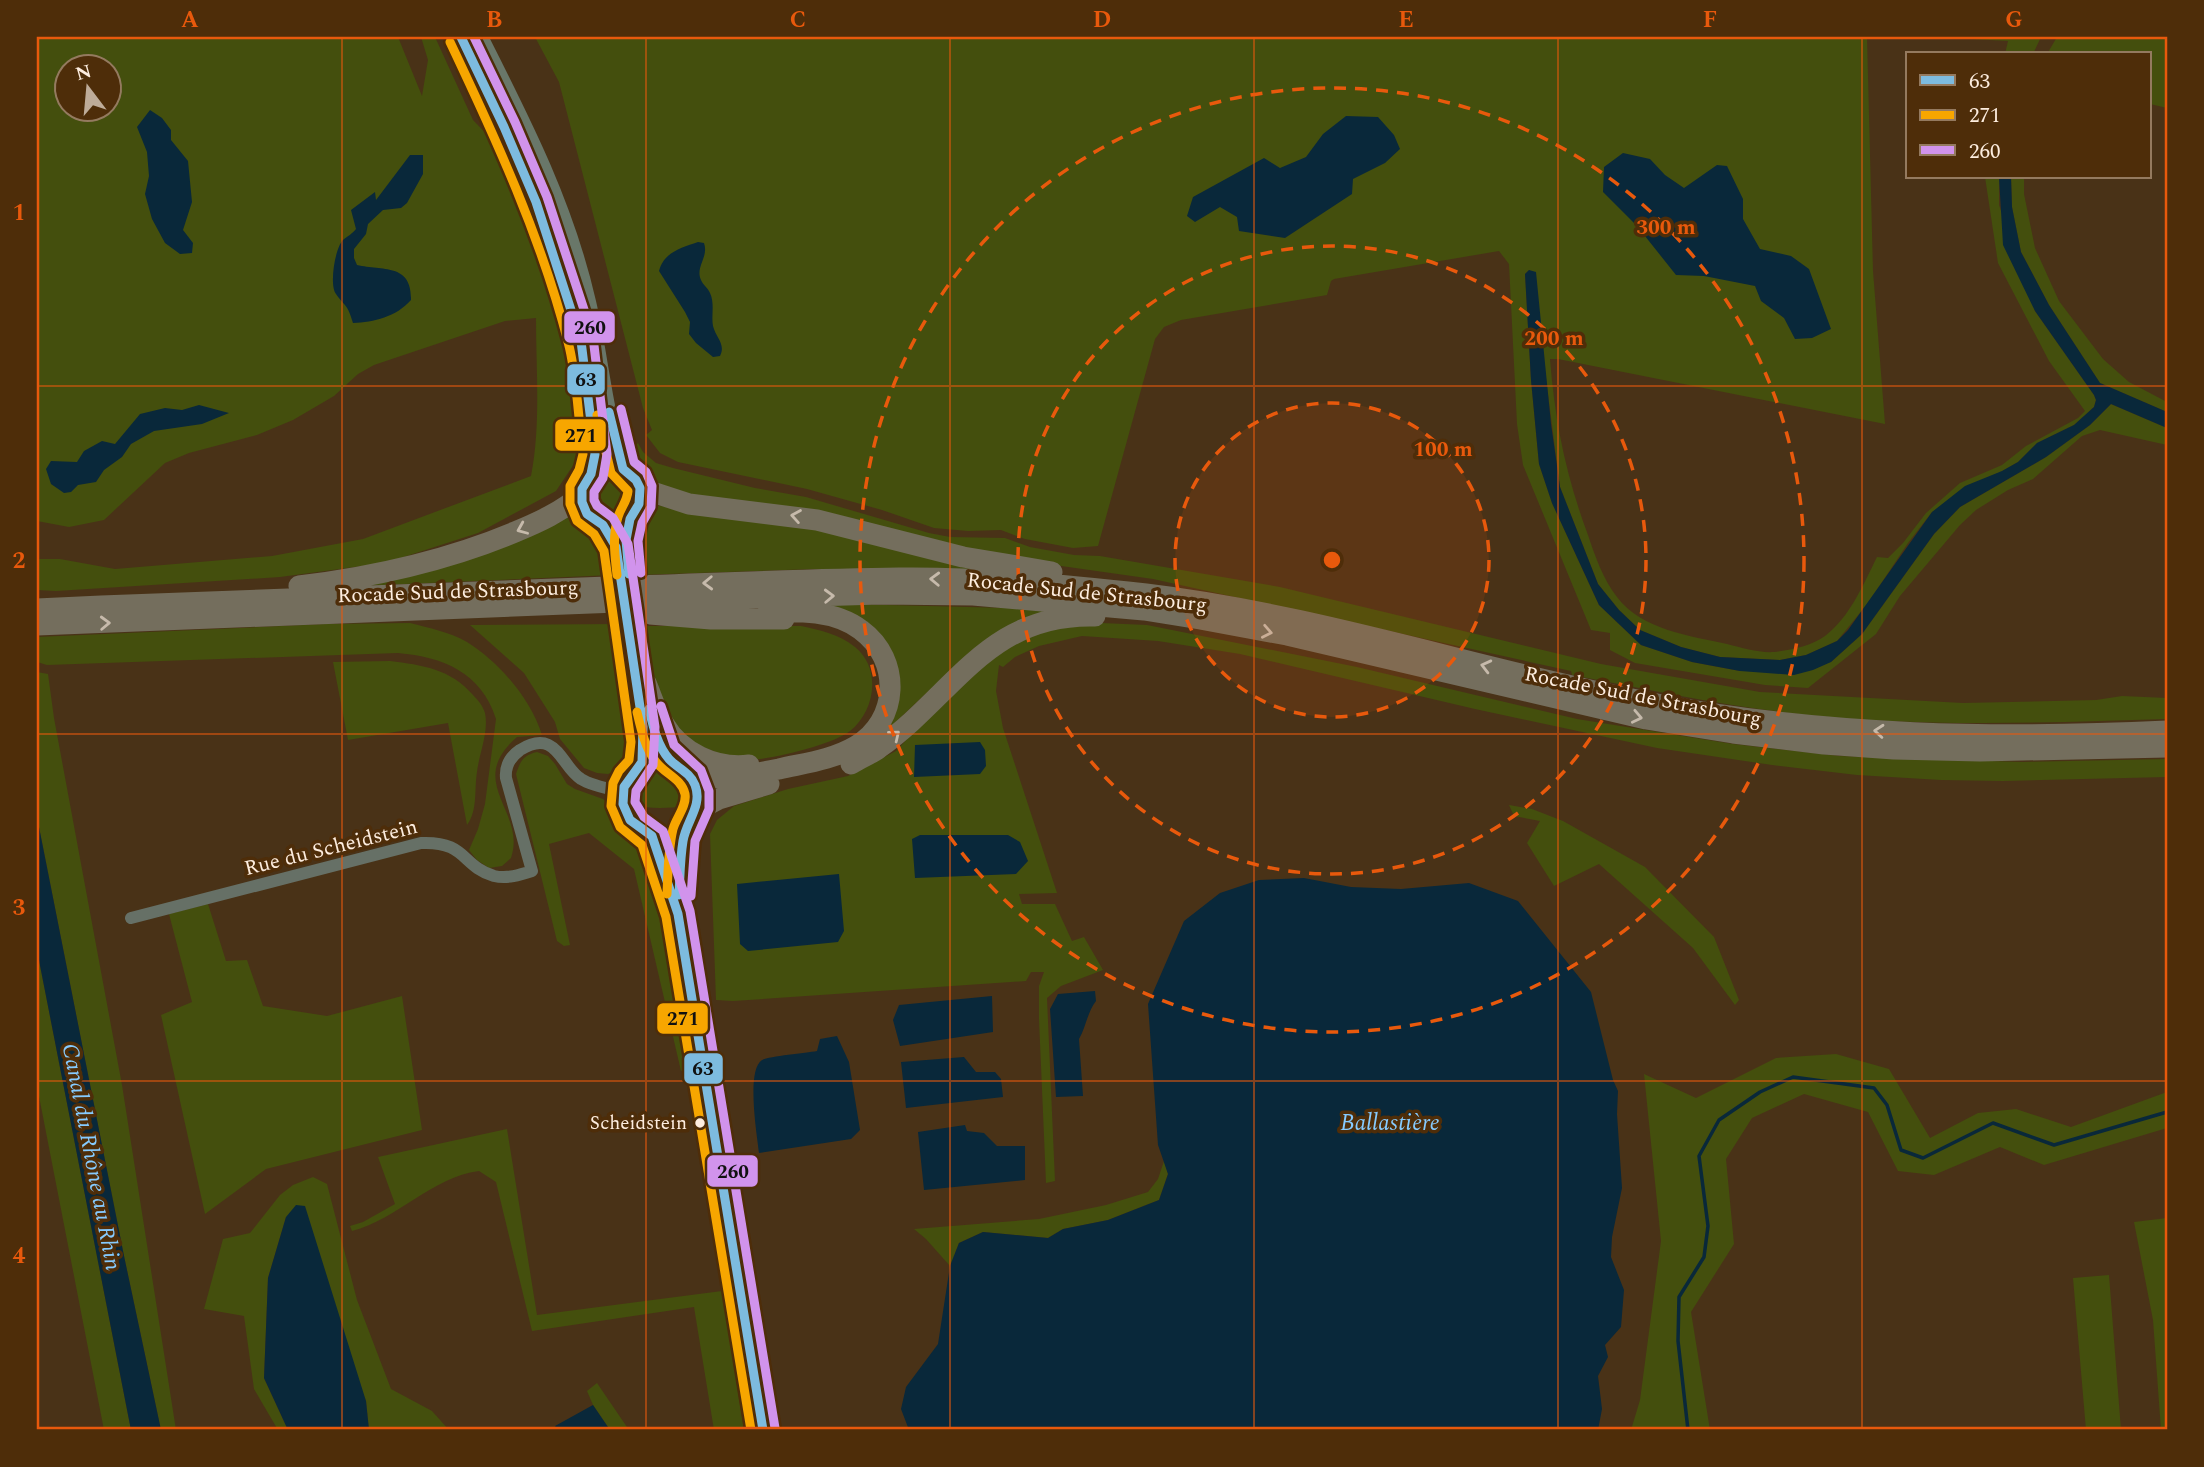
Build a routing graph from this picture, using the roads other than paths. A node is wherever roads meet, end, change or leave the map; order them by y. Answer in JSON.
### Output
{"nodes":[{"id":1,"x":461,"y":37,"type":"edge"},
{"id":2,"x":479,"y":37,"type":"edge"},
{"id":3,"x":623,"y":469,"type":"junction"},
{"id":4,"x":591,"y":474,"type":"junction"},
{"id":5,"x":639,"y":488,"type":"junction"},
{"id":6,"x":581,"y":495,"type":"junction"},
{"id":7,"x":630,"y":519,"type":"junction"},
{"id":8,"x":603,"y":525,"type":"junction"},
{"id":9,"x":623,"y":569,"type":"junction"},
{"id":10,"x":1150,"y":595,"type":"junction"},
{"id":11,"x":187,"y":601,"type":"junction"},
{"id":12,"x":37,"y":609,"type":"edge"},
{"id":13,"x":369,"y":614,"type":"junction"},
{"id":14,"x":650,"y":614,"type":"junction"},
{"id":15,"x":1200,"y":619,"type":"junction"},
{"id":16,"x":37,"y":625,"type":"edge"},
{"id":17,"x":633,"y":634,"type":"junction"},
{"id":18,"x":646,"y":683,"type":"junction"},
{"id":19,"x":2167,"y":732,"type":"edge"},
{"id":20,"x":2167,"y":747,"type":"edge"},
{"id":21,"x":640,"y":767,"type":"junction"},
{"id":22,"x":681,"y":769,"type":"junction"},
{"id":23,"x":623,"y":792,"type":"junction"},
{"id":24,"x":691,"y":819,"type":"junction"},
{"id":25,"x":652,"y":836,"type":"junction"},
{"id":26,"x":678,"y":914,"type":"junction"},
{"id":27,"x":131,"y":918,"type":"dead end"},
{"id":28,"x":763,"y":1430,"type":"edge"}],
"edges":[{"from":1,"to":4,"type":"main road"},
{"from":2,"to":3,"type":"main road"},
{"from":3,"to":4,"type":"main road"},
{"from":3,"to":5,"type":"main road"},
{"from":4,"to":6,"type":"main road"},
{"from":5,"to":7,"type":"main road"},
{"from":10,"to":5,"type":"highway","one_way":true},
{"from":6,"to":8,"type":"main road"},
{"from":6,"to":11,"type":"highway","one_way":true},
{"from":7,"to":8,"type":"main road"},
{"from":7,"to":9,"type":"main road"},
{"from":8,"to":9,"type":"main road"},
{"from":9,"to":17,"type":"main road"},
{"from":10,"to":11,"type":"highway","name":"Rocade Sud de Strasbourg","one_way":true},
{"from":19,"to":10,"type":"highway","name":"Rocade Sud de Strasbourg","one_way":true},
{"from":11,"to":12,"type":"highway","name":"Rocade Sud de Strasbourg"},
{"from":13,"to":14,"type":"highway"},
{"from":13,"to":15,"type":"highway","name":"Rocade Sud de Strasbourg","one_way":true},
{"from":16,"to":13,"type":"highway","name":"Rocade Sud de Strasbourg","one_way":true},
{"from":14,"to":18,"type":"highway"},
{"from":14,"to":22,"type":"highway"},
{"from":15,"to":20,"type":"highway","name":"Rocade Sud de Strasbourg","one_way":true},
{"from":24,"to":15,"type":"highway","one_way":true},
{"from":17,"to":18,"type":"main road"},
{"from":17,"to":21,"type":"main road"},
{"from":18,"to":22,"type":"main road"},
{"from":21,"to":22,"type":"main road"},
{"from":21,"to":23,"type":"main road"},
{"from":22,"to":24,"type":"main road"},
{"from":23,"to":25,"type":"main road"},
{"from":23,"to":27,"type":"street","name":"Rue du Scheidstein"},
{"from":24,"to":25,"type":"main road"},
{"from":24,"to":26,"type":"main road"},
{"from":25,"to":26,"type":"main road"},
{"from":26,"to":28,"type":"main road"}]}
